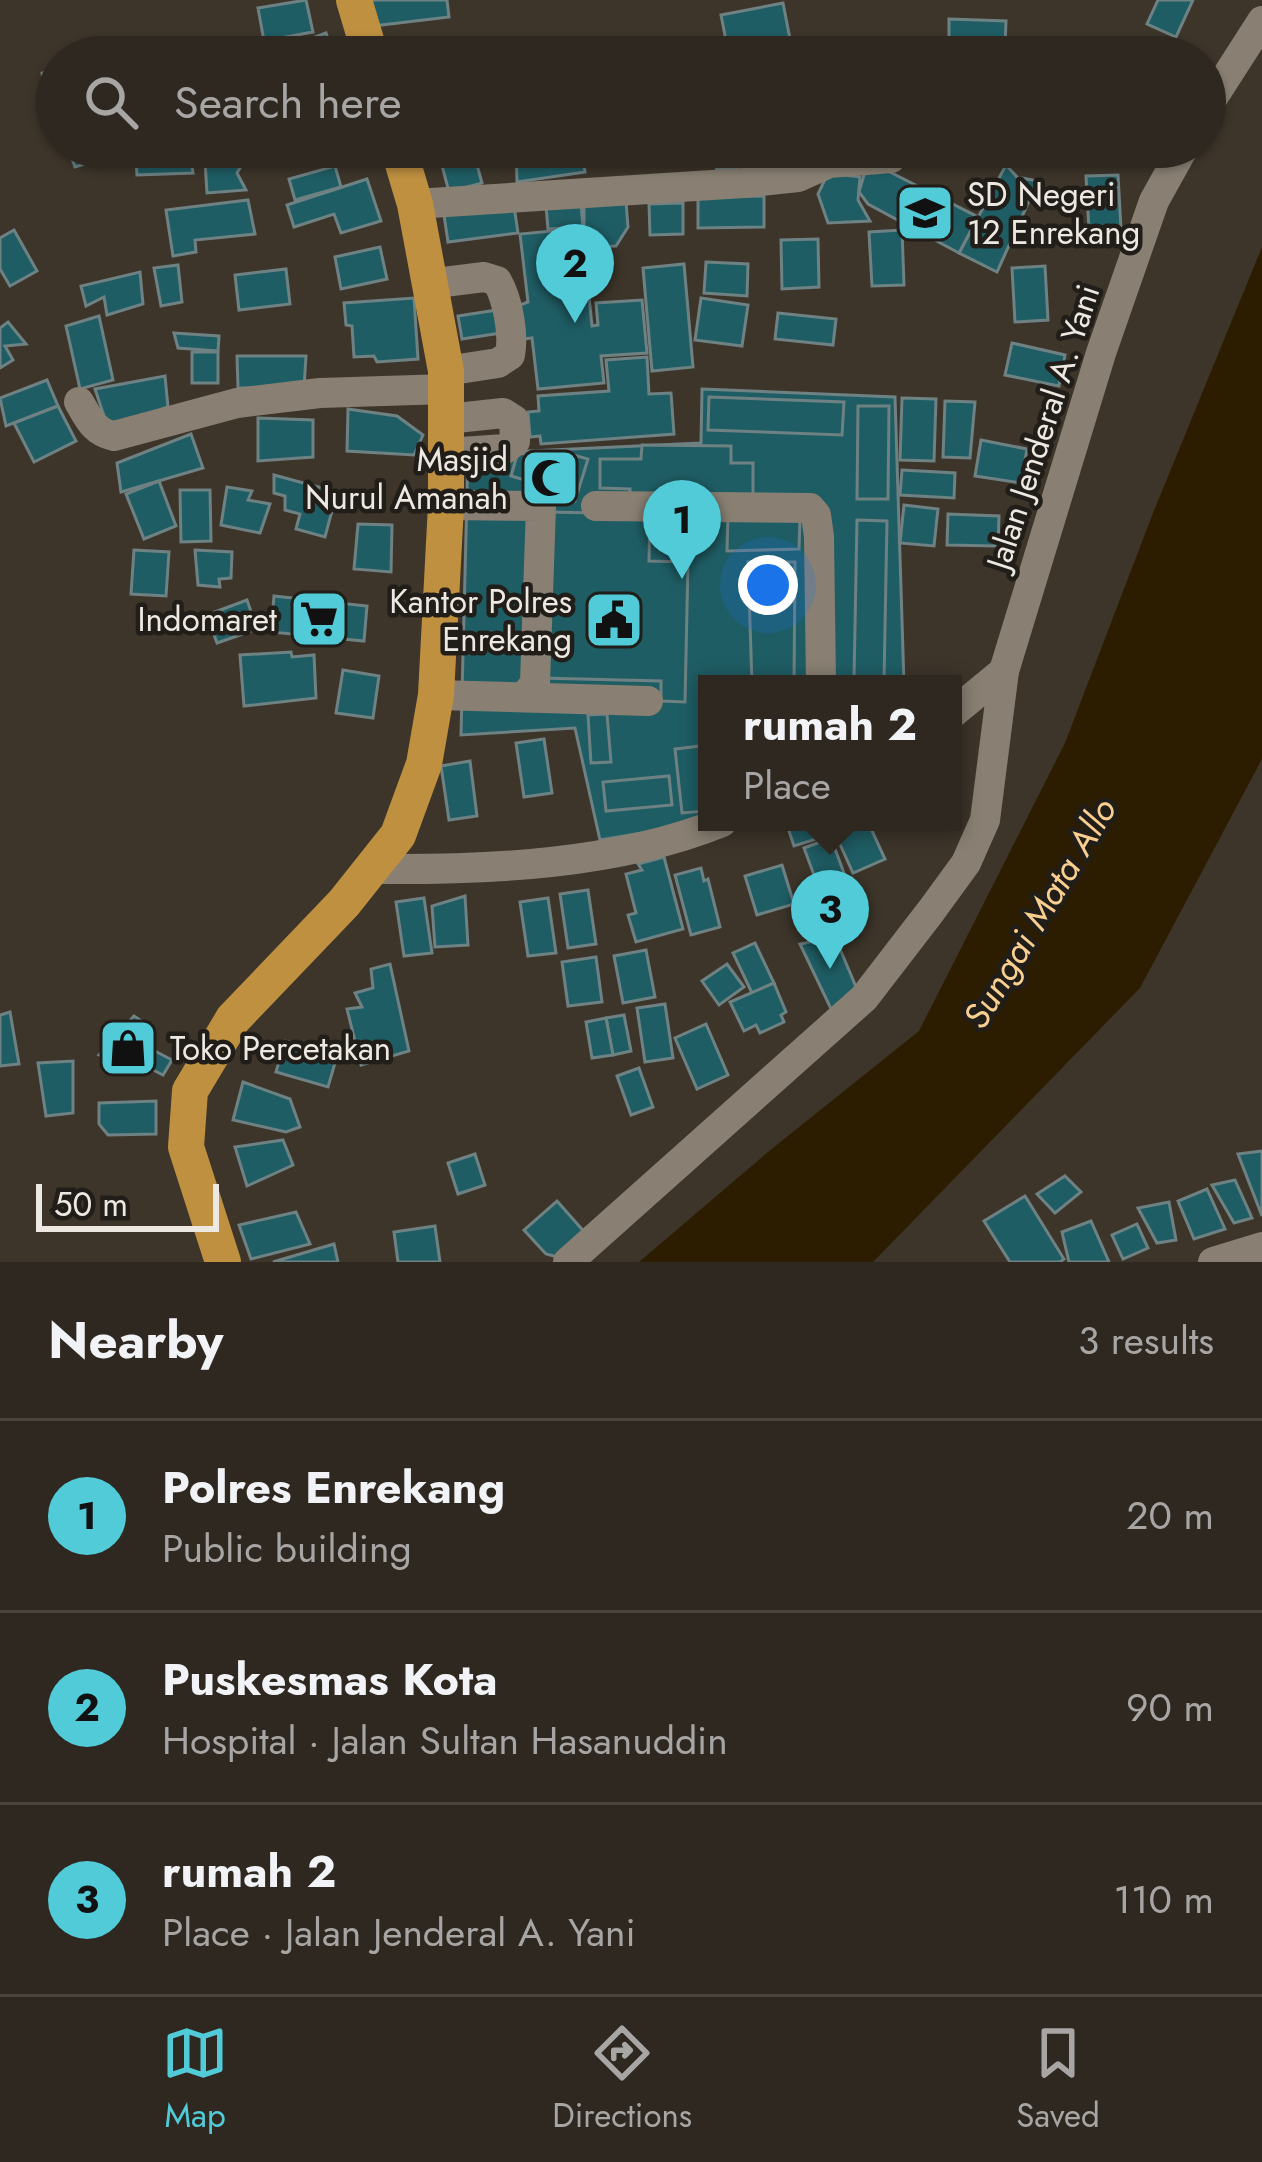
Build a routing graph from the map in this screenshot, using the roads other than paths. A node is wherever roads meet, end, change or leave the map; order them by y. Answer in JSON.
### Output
{"nodes":[{"id":1,"x":354,"y":0,"type":"edge"},
{"id":2,"x":1262,"y":21,"type":"edge"},
{"id":3,"x":365,"y":36,"type":"edge"},
{"id":4,"x":1226,"y":77,"type":"edge"},
{"id":5,"x":404,"y":168,"type":"edge"},
{"id":6,"x":818,"y":168,"type":"edge"},
{"id":7,"x":1172,"y":168,"type":"edge"},
{"id":8,"x":415,"y":204,"type":"junction"},
{"id":9,"x":428,"y":284,"type":"junction"},
{"id":10,"x":79,"y":402,"type":"dead end"},
{"id":11,"x":446,"y":408,"type":"junction"},
{"id":12,"x":446,"y":505,"type":"junction"},
{"id":13,"x":596,"y":506,"type":"dead end"},
{"id":14,"x":1004,"y":671,"type":"junction"},
{"id":15,"x":821,"y":675,"type":"edge"},
{"id":16,"x":436,"y":694,"type":"junction"},
{"id":17,"x":526,"y":694,"type":"junction"},
{"id":18,"x":648,"y":701,"type":"dead end"},
{"id":19,"x":962,"y":706,"type":"edge"},
{"id":20,"x":402,"y":825,"type":"junction"},
{"id":21,"x":700,"y":831,"type":"edge"},
{"id":22,"x":374,"y":869,"type":"junction"},
{"id":23,"x":425,"y":870,"type":"junction"},
{"id":24,"x":1262,"y":1247,"type":"edge"},
{"id":25,"x":223,"y":1262,"type":"edge"},
{"id":26,"x":568,"y":1262,"type":"edge"},
{"id":27,"x":1213,"y":1262,"type":"edge"}],
"edges":[{"from":1,"to":3,"type":"highway"},
{"from":2,"to":4,"type":"street"},
{"from":5,"to":8,"type":"highway"},
{"from":6,"to":8,"type":"street"},
{"from":7,"to":14,"type":"street","name":"Jalan Jenderal A. Yani"},
{"from":8,"to":9,"type":"highway"},
{"from":9,"to":11,"type":"highway"},
{"from":9,"to":11,"type":"street"},
{"from":10,"to":11,"type":"street"},
{"from":11,"to":12,"type":"highway"},
{"from":12,"to":16,"type":"highway"},
{"from":12,"to":17,"type":"street"},
{"from":13,"to":15,"type":"street"},
{"from":14,"to":19,"type":"street"},
{"from":14,"to":26,"type":"street","name":"Jalan Jenderal A. Yani"},
{"from":16,"to":17,"type":"street"},
{"from":16,"to":20,"type":"highway"},
{"from":17,"to":18,"type":"street"},
{"from":20,"to":22,"type":"highway"},
{"from":20,"to":23,"type":"street"},
{"from":21,"to":23,"type":"street"},
{"from":22,"to":23,"type":"street"},
{"from":22,"to":25,"type":"highway"},
{"from":24,"to":27,"type":"street"}]}
